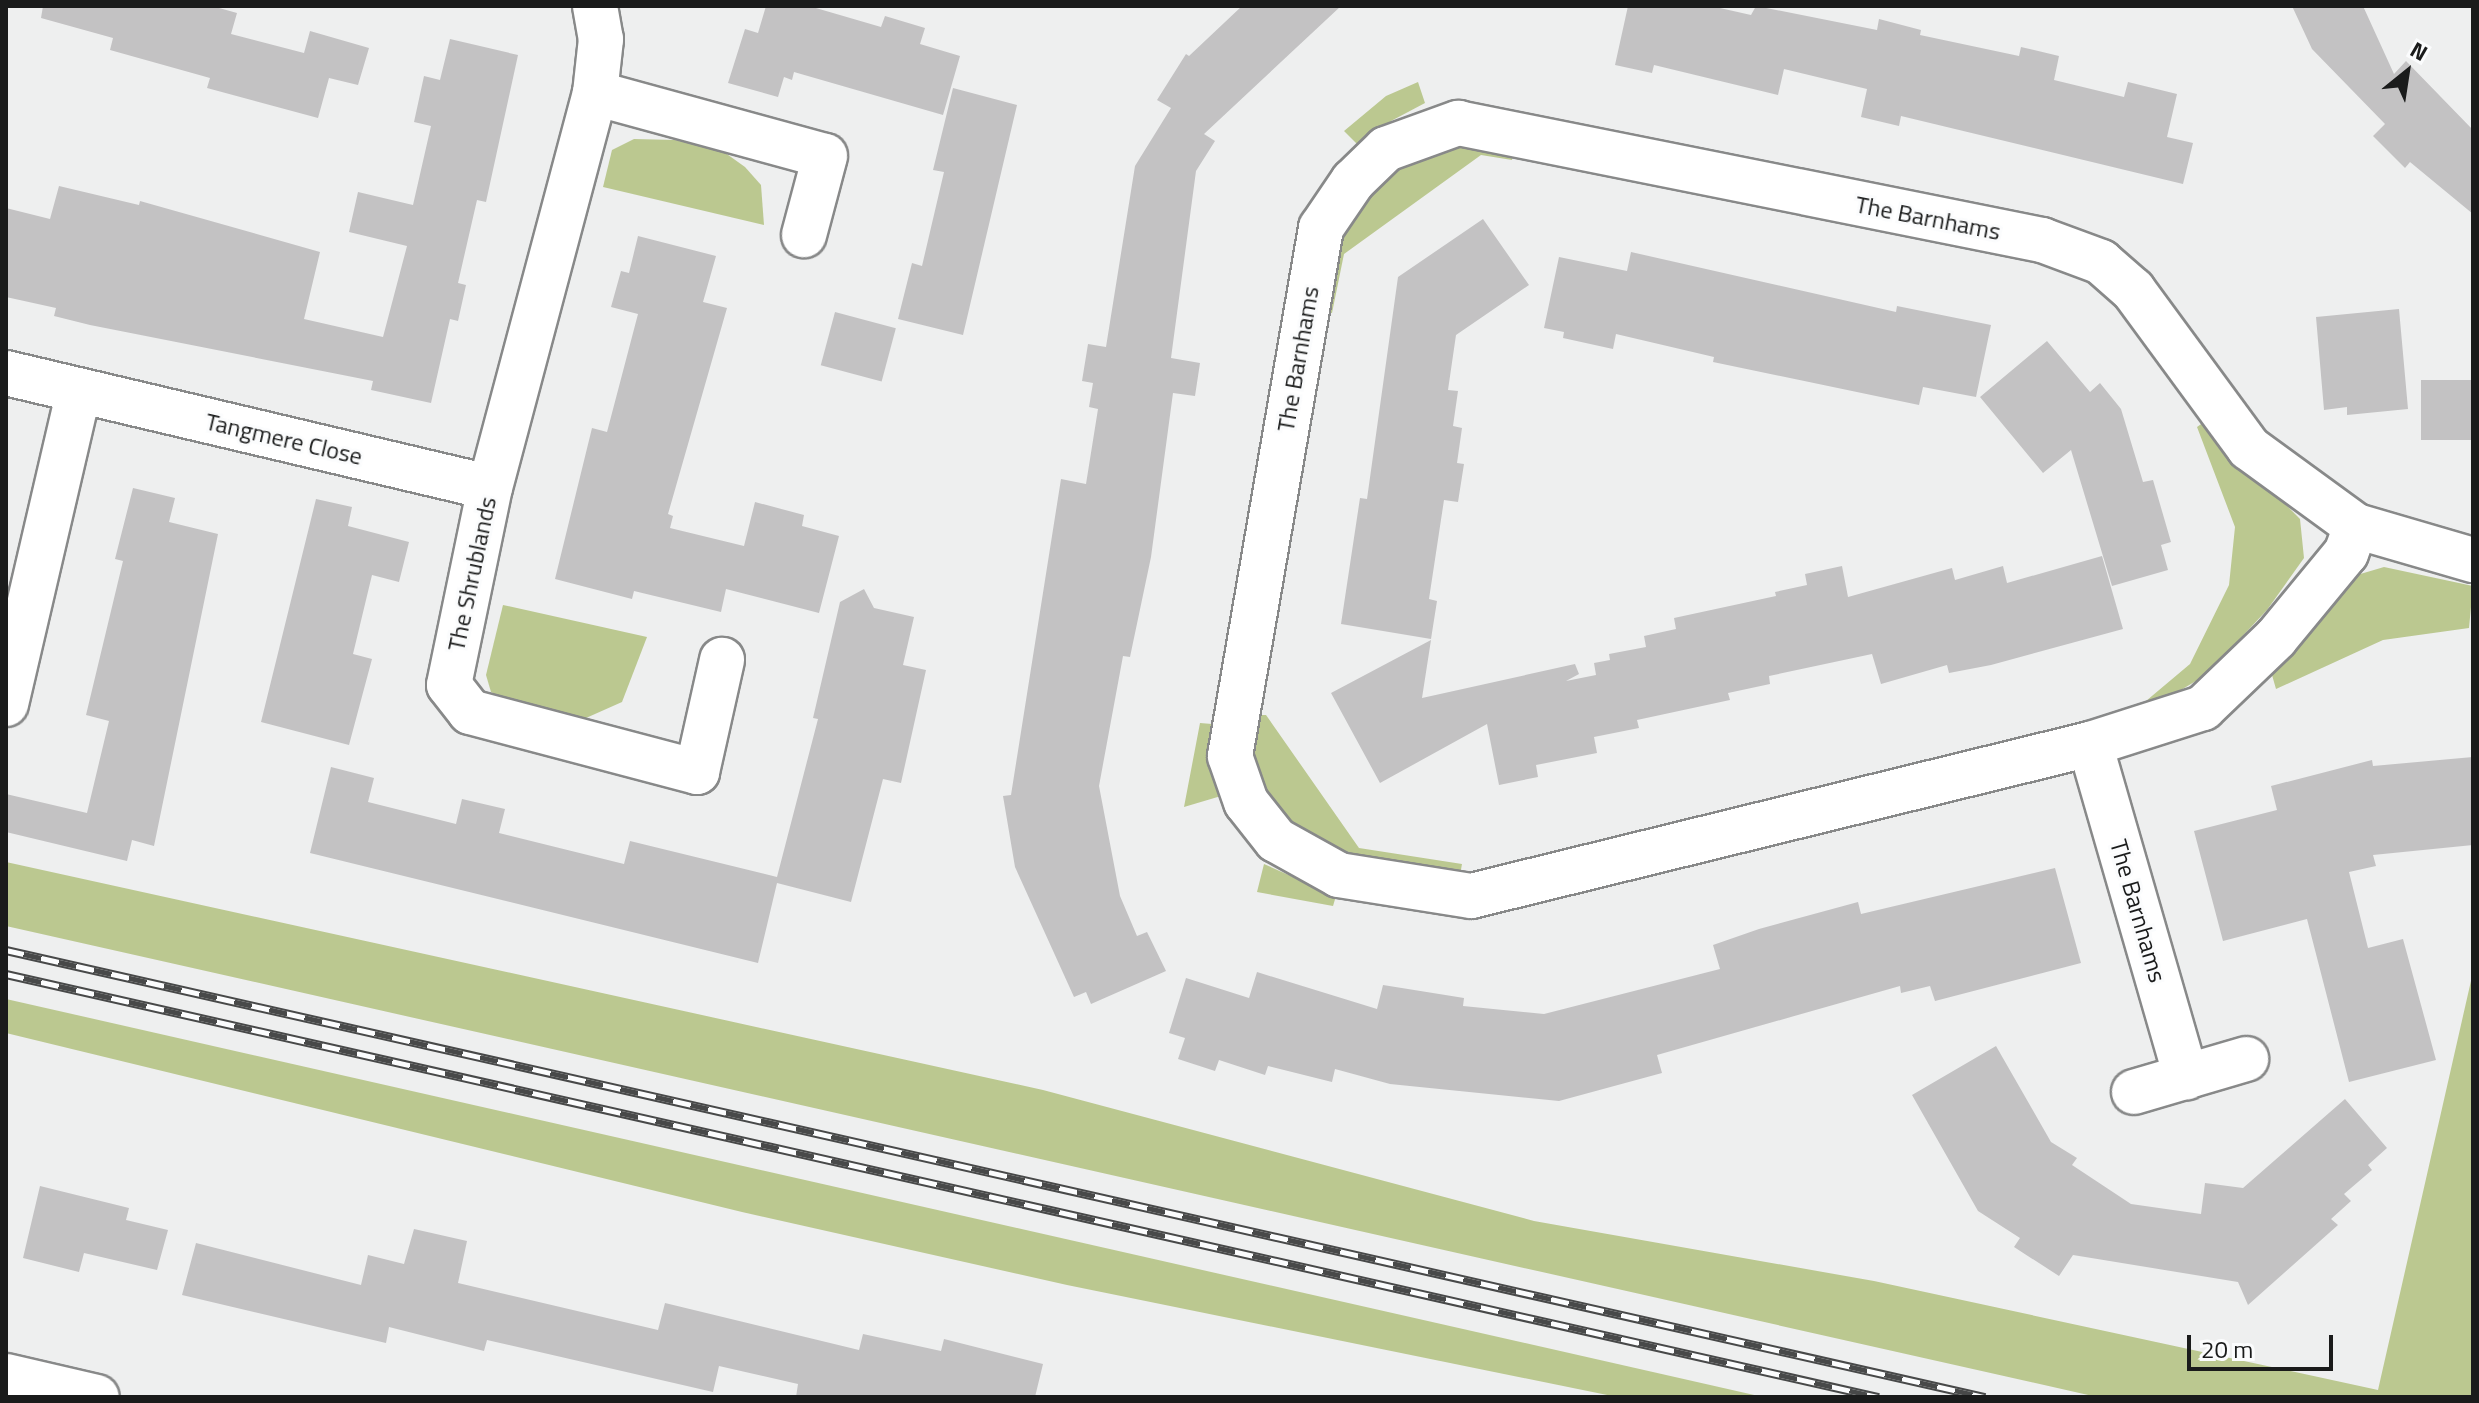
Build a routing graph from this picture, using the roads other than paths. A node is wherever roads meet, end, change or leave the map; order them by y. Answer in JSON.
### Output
{"nodes":[{"id":1,"x":595,"y":6,"type":"edge"},
{"id":2,"x":595,"y":93,"type":"junction"},
{"id":3,"x":804,"y":235,"type":"dead end"},
{"id":4,"x":6,"y":373,"type":"edge"},
{"id":5,"x":79,"y":391,"type":"junction"},
{"id":6,"x":490,"y":487,"type":"junction"},
{"id":7,"x":2356,"y":526,"type":"junction"},
{"id":8,"x":2473,"y":560,"type":"edge"},
{"id":9,"x":722,"y":660,"type":"dead end"},
{"id":10,"x":6,"y":704,"type":"edge"},
{"id":11,"x":2090,"y":744,"type":"junction"},
{"id":12,"x":2246,"y":1059,"type":"dead end"},
{"id":13,"x":2186,"y":1077,"type":"junction"},
{"id":14,"x":2134,"y":1092,"type":"dead end"},
{"id":15,"x":6,"y":1376,"type":"edge"},
{"id":16,"x":97,"y":1397,"type":"edge"}],
"edges":[{"from":1,"to":2,"type":"street","name":"The Shrublands"},
{"from":2,"to":3,"type":"street"},
{"from":2,"to":6,"type":"street","name":"The Shrublands"},
{"from":4,"to":5,"type":"street","name":"Tangmere Close"},
{"from":5,"to":6,"type":"street","name":"Tangmere Close"},
{"from":5,"to":10,"type":"street"},
{"from":6,"to":9,"type":"street","name":"The Shrublands"},
{"from":7,"to":8,"type":"street","name":"The Barnhams"},
{"from":7,"to":11,"type":"street","name":"The Barnhams"},
{"from":7,"to":11,"type":"street","name":"The Barnhams"},
{"from":11,"to":13,"type":"street","name":"The Barnhams"},
{"from":12,"to":13,"type":"street"},
{"from":13,"to":14,"type":"street"},
{"from":15,"to":16,"type":"street"}]}
